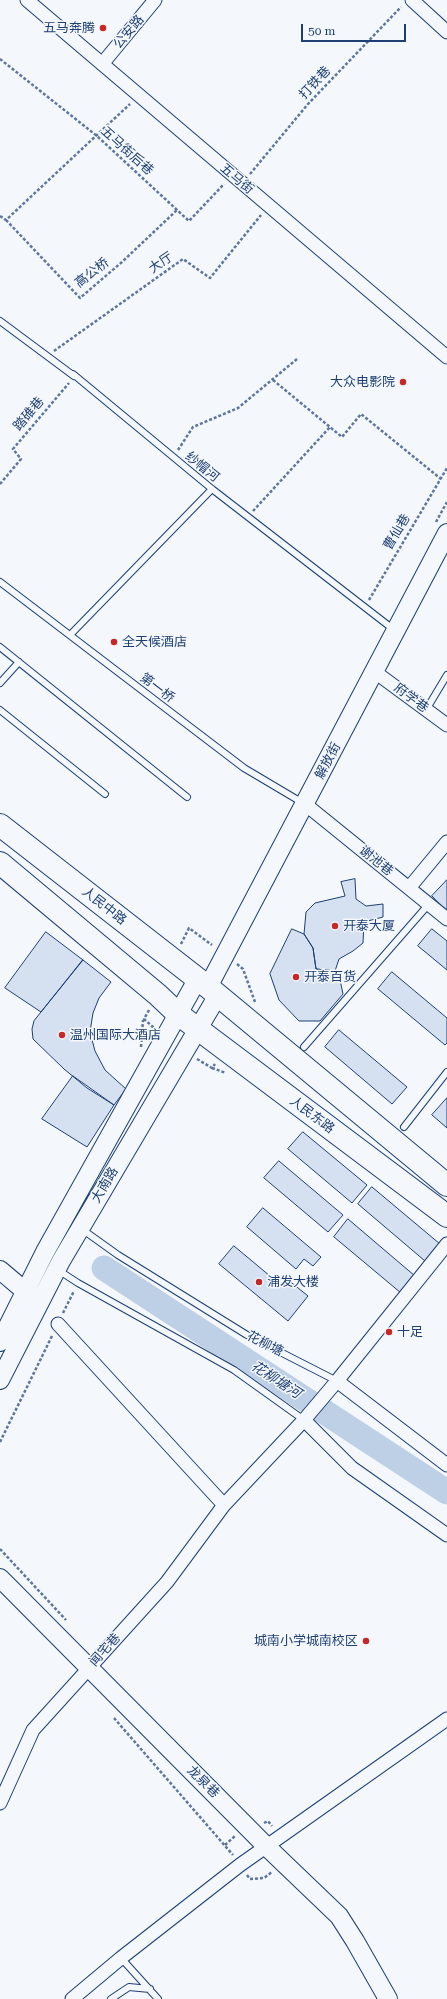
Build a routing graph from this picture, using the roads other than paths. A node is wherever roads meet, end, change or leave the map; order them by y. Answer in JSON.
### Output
{"nodes":[{"id":1,"x":27,"y":0,"type":"edge"},
{"id":2,"x":155,"y":0,"type":"edge"},
{"id":3,"x":406,"y":3,"type":"edge"},
{"id":4,"x":447,"y":32,"type":"edge"},
{"id":5,"x":102,"y":64,"type":"junction"},
{"id":6,"x":0,"y":321,"type":"edge"},
{"id":7,"x":447,"y":357,"type":"edge"},
{"id":8,"x":212,"y":489,"type":"junction"},
{"id":9,"x":447,"y":533,"type":"edge"},
{"id":10,"x":0,"y":582,"type":"edge"},
{"id":11,"x":396,"y":632,"type":"junction"},
{"id":12,"x":70,"y":635,"type":"junction"},
{"id":13,"x":0,"y":646,"type":"edge"},
{"id":14,"x":19,"y":662,"type":"junction"},
{"id":15,"x":375,"y":672,"type":"junction"},
{"id":16,"x":447,"y":675,"type":"edge"},
{"id":17,"x":0,"y":683,"type":"edge"},
{"id":18,"x":0,"y":710,"type":"edge"},
{"id":19,"x":426,"y":710,"type":"junction"},
{"id":20,"x":447,"y":725,"type":"edge"},
{"id":21,"x":105,"y":794,"type":"dead end"},
{"id":22,"x":187,"y":797,"type":"dead end"},
{"id":23,"x":305,"y":804,"type":"junction"},
{"id":24,"x":0,"y":825,"type":"edge"},
{"id":25,"x":447,"y":842,"type":"edge"},
{"id":26,"x":0,"y":863,"type":"edge"},
{"id":27,"x":409,"y":888,"type":"junction"},
{"id":28,"x":429,"y":904,"type":"junction"},
{"id":29,"x":447,"y":919,"type":"edge"},
{"id":30,"x":208,"y":988,"type":"junction"},
{"id":31,"x":178,"y":1014,"type":"junction"},
{"id":32,"x":197,"y":1030,"type":"junction"},
{"id":33,"x":304,"y":1047,"type":"dead end"},
{"id":34,"x":447,"y":1072,"type":"edge"},
{"id":35,"x":404,"y":1127,"type":"dead end"},
{"id":36,"x":447,"y":1185,"type":"edge"},
{"id":37,"x":447,"y":1216,"type":"edge"},
{"id":38,"x":80,"y":1228,"type":"junction"},
{"id":39,"x":447,"y":1244,"type":"edge"},
{"id":40,"x":59,"y":1265,"type":"junction"},
{"id":41,"x":0,"y":1270,"type":"edge"},
{"id":42,"x":26,"y":1292,"type":"junction"},
{"id":43,"x":58,"y":1324,"type":"road end"},
{"id":44,"x":0,"y":1342,"type":"edge"},
{"id":45,"x":0,"y":1380,"type":"edge"},
{"id":46,"x":337,"y":1381,"type":"junction"},
{"id":47,"x":304,"y":1420,"type":"junction"},
{"id":48,"x":447,"y":1464,"type":"edge"},
{"id":49,"x":224,"y":1505,"type":"junction"},
{"id":50,"x":447,"y":1534,"type":"edge"},
{"id":51,"x":0,"y":1578,"type":"edge"},
{"id":52,"x":89,"y":1668,"type":"junction"},
{"id":53,"x":447,"y":1719,"type":"edge"},
{"id":54,"x":0,"y":1803,"type":"edge"},
{"id":55,"x":267,"y":1847,"type":"junction"},
{"id":56,"x":121,"y":1958,"type":"junction"},
{"id":57,"x":150,"y":1989,"type":"junction"},
{"id":58,"x":72,"y":1999,"type":"edge"},
{"id":59,"x":111,"y":1999,"type":"edge"},
{"id":60,"x":158,"y":1999,"type":"edge"},
{"id":61,"x":388,"y":1999,"type":"edge"}],
"edges":[{"from":1,"to":5,"type":"street","name":"五马街"},
{"from":2,"to":5,"type":"street","name":"公安路"},
{"from":3,"to":4,"type":"street"},
{"from":5,"to":7,"type":"street","name":"五马街"},
{"from":6,"to":8,"type":"lane","name":"纱帽河"},
{"from":8,"to":11,"type":"lane","name":"纱帽河"},
{"from":8,"to":12,"type":"lane"},
{"from":9,"to":11,"type":"street","name":"解放街"},
{"from":10,"to":12,"type":"lane","name":"第一桥"},
{"from":11,"to":15,"type":"street","name":"解放街"},
{"from":12,"to":23,"type":"lane","name":"第一桥"},
{"from":13,"to":14,"type":"lane"},
{"from":14,"to":17,"type":"lane"},
{"from":14,"to":22,"type":"lane"},
{"from":15,"to":19,"type":"street","name":"府学巷"},
{"from":15,"to":23,"type":"street","name":"解放街"},
{"from":16,"to":19,"type":"lane"},
{"from":18,"to":21,"type":"lane"},
{"from":19,"to":20,"type":"street","name":"府学巷"},
{"from":23,"to":27,"type":"street","name":"谢池巷"},
{"from":23,"to":30,"type":"street","name":"解放街"},
{"from":24,"to":30,"type":"highway","name":"人民中路"},
{"from":25,"to":27,"type":"street"},
{"from":26,"to":31,"type":"highway"},
{"from":27,"to":28,"type":"street","name":"谢池巷"},
{"from":28,"to":29,"type":"street","name":"谢池巷"},
{"from":28,"to":33,"type":"lane"},
{"from":30,"to":31,"type":"street","name":"大南路"},
{"from":30,"to":32,"type":"street","name":"大南路"},
{"from":30,"to":36,"type":"highway"},
{"from":31,"to":32,"type":"highway","name":"人民东路"},
{"from":31,"to":42,"type":"street","name":"大南路"},
{"from":32,"to":37,"type":"highway","name":"人民东路"},
{"from":32,"to":38,"type":"street","name":"大南路"},
{"from":34,"to":35,"type":"lane"},
{"from":38,"to":40,"type":"street","name":"大南路"},
{"from":38,"to":46,"type":"lane","name":"花柳塘"},
{"from":39,"to":46,"type":"street","name":"闻宅巷"},
{"from":40,"to":45,"type":"street","name":"大南路"},
{"from":40,"to":47,"type":"lane"},
{"from":41,"to":42,"type":"street"},
{"from":42,"to":44,"type":"street","name":"大南路"},
{"from":43,"to":49,"type":"street"},
{"from":46,"to":47,"type":"street","name":"闻宅巷"},
{"from":46,"to":48,"type":"street","name":"花柳塘"},
{"from":47,"to":49,"type":"street","name":"闻宅巷"},
{"from":47,"to":50,"type":"street"},
{"from":49,"to":52,"type":"street","name":"闻宅巷"},
{"from":51,"to":52,"type":"street","name":"龙泉巷"},
{"from":52,"to":54,"type":"street","name":"闻宅巷"},
{"from":52,"to":55,"type":"street","name":"龙泉巷"},
{"from":53,"to":55,"type":"street"},
{"from":55,"to":56,"type":"street"},
{"from":55,"to":61,"type":"street","name":"龙泉巷"},
{"from":56,"to":57,"type":"lane"},
{"from":56,"to":58,"type":"street"},
{"from":57,"to":59,"type":"lane"},
{"from":57,"to":60,"type":"lane"}]}
